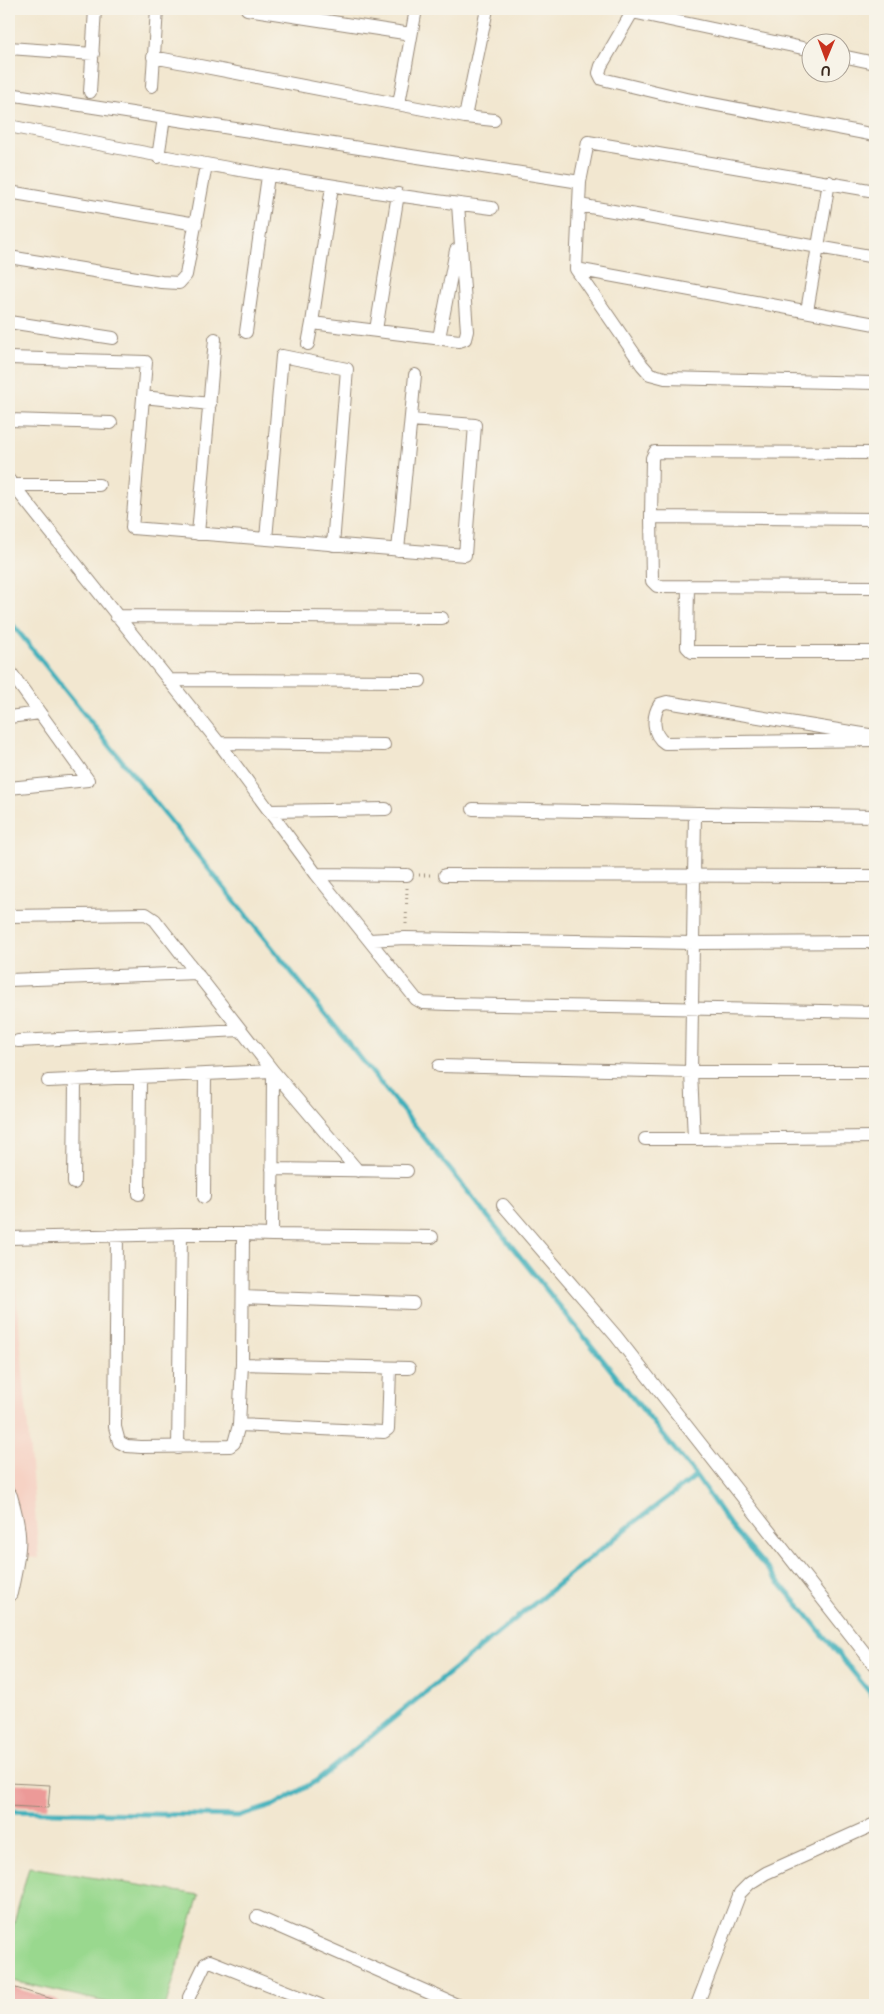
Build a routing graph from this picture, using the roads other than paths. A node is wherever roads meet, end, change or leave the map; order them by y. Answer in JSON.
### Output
{"nodes":[{"id":1,"x":95,"y":9,"type":"edge"},
{"id":2,"x":157,"y":9,"type":"edge"},
{"id":3,"x":247,"y":9,"type":"edge"},
{"id":4,"x":416,"y":9,"type":"edge"},
{"id":5,"x":487,"y":9,"type":"edge"},
{"id":6,"x":633,"y":11,"type":"edge"},
{"id":7,"x":411,"y":34,"type":"junction"},
{"id":8,"x":9,"y":48,"type":"edge"},
{"id":9,"x":802,"y":48,"type":"edge"},
{"id":10,"x":93,"y":54,"type":"junction"},
{"id":11,"x":153,"y":57,"type":"junction"},
{"id":12,"x":852,"y":58,"type":"edge"},
{"id":13,"x":875,"y":63,"type":"edge"},
{"id":14,"x":152,"y":86,"type":"dead end"},
{"id":15,"x":90,"y":92,"type":"dead end"},
{"id":16,"x":9,"y":94,"type":"edge"},
{"id":17,"x":399,"y":104,"type":"junction"},
{"id":18,"x":465,"y":117,"type":"junction"},
{"id":19,"x":164,"y":118,"type":"junction"},
{"id":20,"x":494,"y":120,"type":"dead end"},
{"id":21,"x":9,"y":126,"type":"edge"},
{"id":22,"x":875,"y":136,"type":"edge"},
{"id":23,"x":158,"y":157,"type":"junction"},
{"id":24,"x":206,"y":165,"type":"junction"},
{"id":25,"x":268,"y":176,"type":"junction"},
{"id":26,"x":580,"y":182,"type":"junction"},
{"id":27,"x":829,"y":182,"type":"junction"},
{"id":28,"x":332,"y":186,"type":"junction"},
{"id":29,"x":875,"y":191,"type":"edge"},
{"id":30,"x":9,"y":192,"type":"edge"},
{"id":31,"x":398,"y":194,"type":"junction"},
{"id":32,"x":458,"y":204,"type":"junction"},
{"id":33,"x":579,"y":205,"type":"junction"},
{"id":34,"x":492,"y":208,"type":"dead end"},
{"id":35,"x":196,"y":224,"type":"junction"},
{"id":36,"x":459,"y":233,"type":"junction"},
{"id":37,"x":816,"y":245,"type":"junction"},
{"id":38,"x":9,"y":257,"type":"edge"},
{"id":39,"x":875,"y":257,"type":"edge"},
{"id":40,"x":576,"y":269,"type":"junction"},
{"id":41,"x":806,"y":311,"type":"junction"},
{"id":42,"x":9,"y":322,"type":"edge"},
{"id":43,"x":312,"y":323,"type":"junction"},
{"id":44,"x":875,"y":324,"type":"edge"},
{"id":45,"x":376,"y":330,"type":"junction"},
{"id":46,"x":246,"y":332,"type":"dead end"},
{"id":47,"x":113,"y":338,"type":"dead end"},
{"id":48,"x":215,"y":338,"type":"dead end"},
{"id":49,"x":439,"y":338,"type":"junction"},
{"id":50,"x":308,"y":344,"type":"dead end"},
{"id":51,"x":9,"y":358,"type":"edge"},
{"id":52,"x":415,"y":375,"type":"dead end"},
{"id":53,"x":875,"y":383,"type":"edge"},
{"id":54,"x":143,"y":398,"type":"junction"},
{"id":55,"x":210,"y":404,"type":"junction"},
{"id":56,"x":9,"y":420,"type":"edge"},
{"id":57,"x":411,"y":420,"type":"junction"},
{"id":58,"x":111,"y":423,"type":"dead end"},
{"id":59,"x":875,"y":452,"type":"edge"},
{"id":60,"x":11,"y":482,"type":"edge"},
{"id":61,"x":99,"y":485,"type":"dead end"},
{"id":62,"x":651,"y":518,"type":"junction"},
{"id":63,"x":875,"y":519,"type":"edge"},
{"id":64,"x":198,"y":534,"type":"junction"},
{"id":65,"x":266,"y":539,"type":"junction"},
{"id":66,"x":333,"y":545,"type":"junction"},
{"id":67,"x":398,"y":550,"type":"junction"},
{"id":68,"x":688,"y":586,"type":"junction"},
{"id":69,"x":875,"y":587,"type":"edge"},
{"id":70,"x":116,"y":616,"type":"junction"},
{"id":71,"x":442,"y":618,"type":"dead end"},
{"id":72,"x":875,"y":652,"type":"edge"},
{"id":73,"x":9,"y":670,"type":"edge"},
{"id":74,"x":169,"y":680,"type":"junction"},
{"id":75,"x":420,"y":682,"type":"dead end"},
{"id":76,"x":40,"y":713,"type":"junction"},
{"id":77,"x":9,"y":717,"type":"edge"},
{"id":78,"x":875,"y":738,"type":"edge"},
{"id":79,"x":219,"y":743,"type":"junction"},
{"id":80,"x":384,"y":745,"type":"dead end"},
{"id":81,"x":9,"y":788,"type":"edge"},
{"id":82,"x":386,"y":809,"type":"dead end"},
{"id":83,"x":472,"y":809,"type":"dead end"},
{"id":84,"x":268,"y":811,"type":"junction"},
{"id":85,"x":694,"y":814,"type":"junction"},
{"id":86,"x":875,"y":816,"type":"edge"},
{"id":87,"x":316,"y":874,"type":"junction"},
{"id":88,"x":407,"y":875,"type":"road end"},
{"id":89,"x":445,"y":875,"type":"road end"},
{"id":90,"x":875,"y":876,"type":"edge"},
{"id":91,"x":694,"y":877,"type":"junction"},
{"id":92,"x":9,"y":916,"type":"edge"},
{"id":93,"x":370,"y":940,"type":"junction"},
{"id":94,"x":875,"y":942,"type":"edge"},
{"id":95,"x":694,"y":943,"type":"junction"},
{"id":96,"x":197,"y":973,"type":"junction"},
{"id":97,"x":9,"y":980,"type":"edge"},
{"id":98,"x":692,"y":1008,"type":"junction"},
{"id":99,"x":875,"y":1012,"type":"edge"},
{"id":100,"x":241,"y":1030,"type":"junction"},
{"id":101,"x":18,"y":1042,"type":"dead end"},
{"id":102,"x":439,"y":1066,"type":"dead end"},
{"id":103,"x":273,"y":1071,"type":"junction"},
{"id":104,"x":691,"y":1072,"type":"junction"},
{"id":105,"x":875,"y":1072,"type":"edge"},
{"id":106,"x":205,"y":1074,"type":"junction"},
{"id":107,"x":140,"y":1077,"type":"junction"},
{"id":108,"x":75,"y":1080,"type":"junction"},
{"id":109,"x":48,"y":1081,"type":"dead end"},
{"id":110,"x":875,"y":1137,"type":"edge"},
{"id":111,"x":645,"y":1139,"type":"dead end"},
{"id":112,"x":694,"y":1139,"type":"junction"},
{"id":113,"x":272,"y":1168,"type":"junction"},
{"id":114,"x":358,"y":1171,"type":"junction"},
{"id":115,"x":406,"y":1171,"type":"dead end"},
{"id":116,"x":74,"y":1183,"type":"dead end"},
{"id":117,"x":139,"y":1194,"type":"dead end"},
{"id":118,"x":204,"y":1197,"type":"dead end"},
{"id":119,"x":503,"y":1205,"type":"dead end"},
{"id":120,"x":181,"y":1234,"type":"junction"},
{"id":121,"x":243,"y":1234,"type":"junction"},
{"id":122,"x":116,"y":1235,"type":"junction"},
{"id":123,"x":272,"y":1235,"type":"junction"},
{"id":124,"x":432,"y":1237,"type":"dead end"},
{"id":125,"x":9,"y":1238,"type":"edge"},
{"id":126,"x":243,"y":1297,"type":"junction"},
{"id":127,"x":413,"y":1303,"type":"dead end"},
{"id":128,"x":242,"y":1364,"type":"junction"},
{"id":129,"x":390,"y":1368,"type":"junction"},
{"id":130,"x":409,"y":1368,"type":"dead end"},
{"id":131,"x":240,"y":1425,"type":"junction"},
{"id":132,"x":178,"y":1448,"type":"junction"},
{"id":133,"x":9,"y":1496,"type":"edge"},
{"id":134,"x":9,"y":1593,"type":"edge"},
{"id":135,"x":875,"y":1666,"type":"edge"},
{"id":136,"x":875,"y":1824,"type":"edge"},
{"id":137,"x":257,"y":1916,"type":"dead end"},
{"id":138,"x":441,"y":2002,"type":"edge"},
{"id":139,"x":189,"y":2005,"type":"edge"},
{"id":140,"x":320,"y":2005,"type":"edge"},
{"id":141,"x":457,"y":2005,"type":"edge"},
{"id":142,"x":697,"y":2005,"type":"edge"}],
"edges":[{"from":1,"to":10,"type":"street"},
{"from":2,"to":11,"type":"street"},
{"from":3,"to":7,"type":"street"},
{"from":4,"to":7,"type":"street"},
{"from":5,"to":18,"type":"street"},
{"from":6,"to":9,"type":"street"},
{"from":6,"to":22,"type":"street"},
{"from":7,"to":17,"type":"street"},
{"from":8,"to":10,"type":"street"},
{"from":10,"to":15,"type":"street"},
{"from":11,"to":14,"type":"street"},
{"from":11,"to":17,"type":"street"},
{"from":12,"to":13,"type":"street"},
{"from":16,"to":19,"type":"street"},
{"from":17,"to":18,"type":"street"},
{"from":18,"to":20,"type":"street"},
{"from":19,"to":23,"type":"street"},
{"from":19,"to":26,"type":"street"},
{"from":21,"to":23,"type":"street"},
{"from":23,"to":24,"type":"street"},
{"from":24,"to":25,"type":"street"},
{"from":24,"to":35,"type":"street"},
{"from":25,"to":28,"type":"street"},
{"from":25,"to":46,"type":"street"},
{"from":26,"to":27,"type":"street"},
{"from":26,"to":33,"type":"street"},
{"from":27,"to":29,"type":"street"},
{"from":27,"to":37,"type":"street"},
{"from":28,"to":31,"type":"street"},
{"from":28,"to":43,"type":"street"},
{"from":30,"to":35,"type":"street"},
{"from":31,"to":32,"type":"street"},
{"from":31,"to":45,"type":"street"},
{"from":32,"to":34,"type":"street"},
{"from":32,"to":36,"type":"street"},
{"from":33,"to":37,"type":"street"},
{"from":33,"to":40,"type":"street"},
{"from":35,"to":38,"type":"street"},
{"from":36,"to":49,"type":"street"},
{"from":36,"to":49,"type":"street"},
{"from":37,"to":39,"type":"street"},
{"from":37,"to":41,"type":"street"},
{"from":40,"to":41,"type":"street"},
{"from":40,"to":53,"type":"street"},
{"from":41,"to":44,"type":"street"},
{"from":42,"to":47,"type":"street"},
{"from":43,"to":45,"type":"street"},
{"from":43,"to":50,"type":"street"},
{"from":45,"to":49,"type":"street"},
{"from":48,"to":55,"type":"street"},
{"from":51,"to":54,"type":"street"},
{"from":52,"to":57,"type":"street"},
{"from":54,"to":55,"type":"street"},
{"from":54,"to":64,"type":"street"},
{"from":55,"to":64,"type":"street"},
{"from":56,"to":58,"type":"street"},
{"from":57,"to":67,"type":"street"},
{"from":57,"to":67,"type":"street"},
{"from":59,"to":62,"type":"street"},
{"from":60,"to":61,"type":"street"},
{"from":60,"to":70,"type":"street"},
{"from":62,"to":63,"type":"street"},
{"from":62,"to":68,"type":"street"},
{"from":64,"to":65,"type":"street"},
{"from":65,"to":66,"type":"street"},
{"from":65,"to":66,"type":"street"},
{"from":66,"to":67,"type":"street"},
{"from":68,"to":69,"type":"street"},
{"from":68,"to":72,"type":"street"},
{"from":70,"to":71,"type":"street"},
{"from":70,"to":74,"type":"street"},
{"from":73,"to":76,"type":"street"},
{"from":74,"to":75,"type":"street"},
{"from":74,"to":79,"type":"street"},
{"from":76,"to":77,"type":"street"},
{"from":76,"to":81,"type":"street"},
{"from":78,"to":78,"type":"street"},
{"from":79,"to":80,"type":"street"},
{"from":79,"to":84,"type":"street"},
{"from":82,"to":84,"type":"street"},
{"from":83,"to":85,"type":"street"},
{"from":84,"to":87,"type":"street"},
{"from":85,"to":86,"type":"street"},
{"from":85,"to":91,"type":"street"},
{"from":87,"to":88,"type":"street"},
{"from":87,"to":93,"type":"street"},
{"from":89,"to":91,"type":"street"},
{"from":90,"to":91,"type":"street"},
{"from":91,"to":95,"type":"street"},
{"from":92,"to":96,"type":"street"},
{"from":93,"to":95,"type":"street"},
{"from":93,"to":98,"type":"street"},
{"from":94,"to":95,"type":"street"},
{"from":95,"to":98,"type":"street"},
{"from":96,"to":97,"type":"street"},
{"from":96,"to":100,"type":"street"},
{"from":98,"to":99,"type":"street"},
{"from":98,"to":104,"type":"street"},
{"from":100,"to":101,"type":"street"},
{"from":100,"to":103,"type":"street"},
{"from":102,"to":104,"type":"street"},
{"from":103,"to":106,"type":"street"},
{"from":103,"to":113,"type":"street"},
{"from":103,"to":114,"type":"street"},
{"from":104,"to":105,"type":"street"},
{"from":104,"to":112,"type":"street"},
{"from":106,"to":107,"type":"street"},
{"from":106,"to":118,"type":"street"},
{"from":107,"to":108,"type":"street"},
{"from":107,"to":117,"type":"street"},
{"from":108,"to":109,"type":"street"},
{"from":108,"to":116,"type":"street"},
{"from":110,"to":112,"type":"street"},
{"from":111,"to":112,"type":"street"},
{"from":113,"to":114,"type":"street"},
{"from":113,"to":123,"type":"street"},
{"from":114,"to":115,"type":"street"},
{"from":119,"to":135,"type":"street"},
{"from":120,"to":121,"type":"street"},
{"from":120,"to":122,"type":"street"},
{"from":120,"to":132,"type":"street"},
{"from":121,"to":123,"type":"street"},
{"from":121,"to":126,"type":"street"},
{"from":122,"to":125,"type":"street"},
{"from":122,"to":132,"type":"street"},
{"from":123,"to":124,"type":"street"},
{"from":126,"to":127,"type":"street"},
{"from":126,"to":128,"type":"street"},
{"from":128,"to":129,"type":"street"},
{"from":128,"to":131,"type":"street"},
{"from":129,"to":130,"type":"street"},
{"from":129,"to":131,"type":"street"},
{"from":131,"to":132,"type":"street"},
{"from":133,"to":134,"type":"street"},
{"from":136,"to":142,"type":"street"},
{"from":137,"to":138,"type":"street"},
{"from":138,"to":141,"type":"street"},
{"from":139,"to":140,"type":"street"}]}
